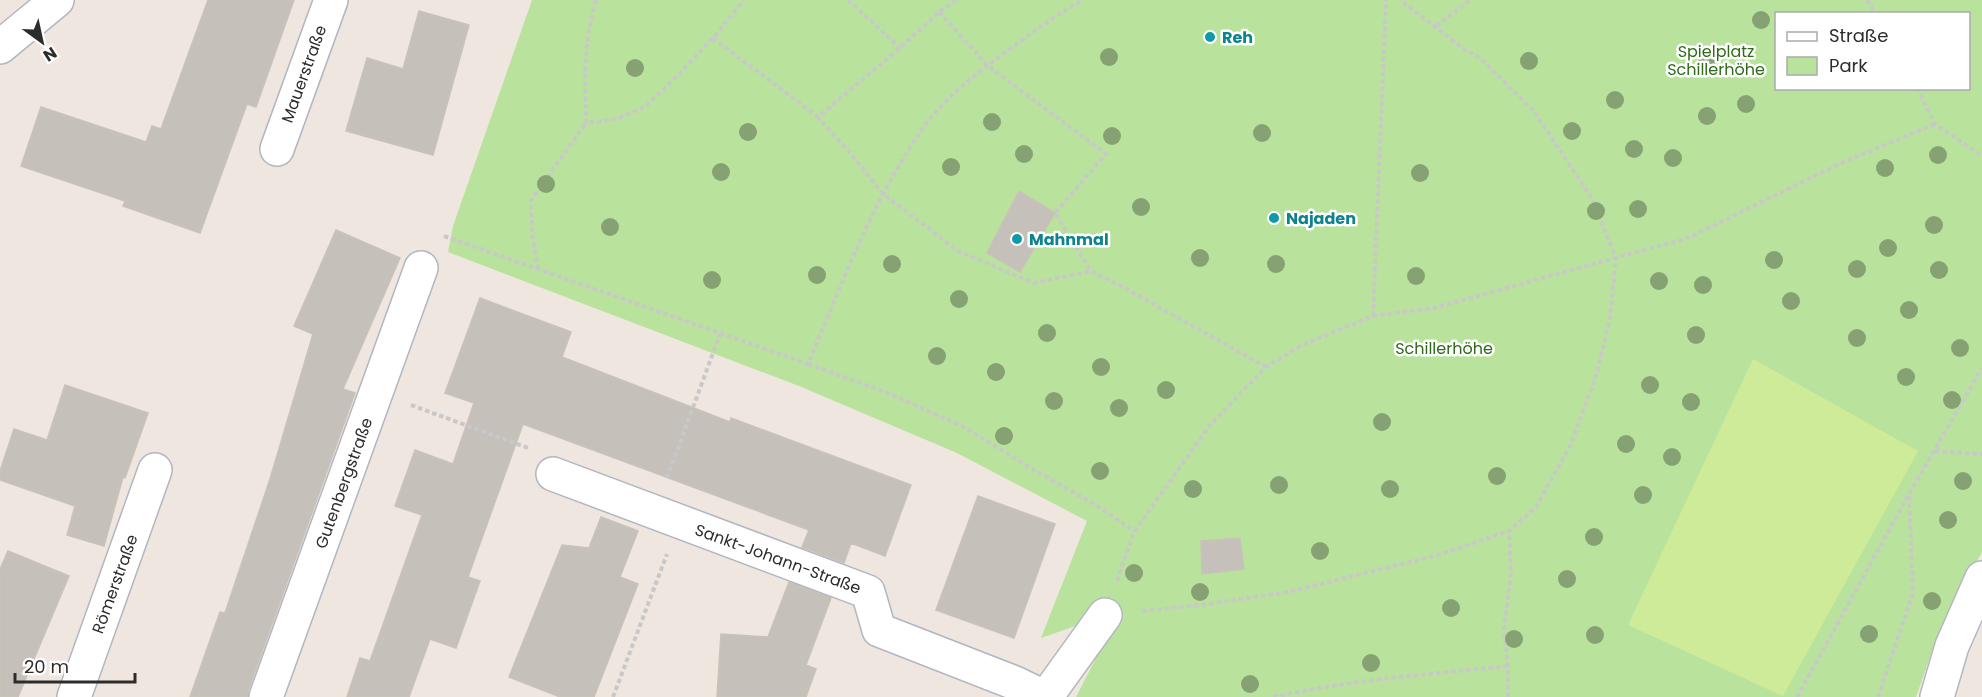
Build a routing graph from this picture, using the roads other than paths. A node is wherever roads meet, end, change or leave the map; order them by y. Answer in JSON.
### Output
{"nodes":[{"id":1,"x":57,"y":0,"type":"edge"},
{"id":2,"x":331,"y":0,"type":"edge"},
{"id":3,"x":0,"y":47,"type":"edge"},
{"id":4,"x":277,"y":149,"type":"dead end"},
{"id":5,"x":421,"y":268,"type":"road end"},
{"id":6,"x":155,"y":470,"type":"dead end"},
{"id":7,"x":553,"y":474,"type":"road end"},
{"id":8,"x":1982,"y":578,"type":"edge"},
{"id":9,"x":1105,"y":615,"type":"road end"},
{"id":10,"x":74,"y":697,"type":"edge"},
{"id":11,"x":266,"y":697,"type":"edge"},
{"id":12,"x":1045,"y":697,"type":"edge"},
{"id":13,"x":1937,"y":697,"type":"edge"}],
"edges":[{"from":1,"to":3,"type":"street"},
{"from":2,"to":4,"type":"street","name":"Mauerstraße"},
{"from":5,"to":11,"type":"street","name":"Gutenbergstraße"},
{"from":6,"to":10,"type":"street","name":"Römerstraße"},
{"from":7,"to":12,"type":"street","name":"Sankt-Johann-Straße"},
{"from":8,"to":13,"type":"street"},
{"from":9,"to":12,"type":"street","name":"Sankt-Johann-Straße"}]}
